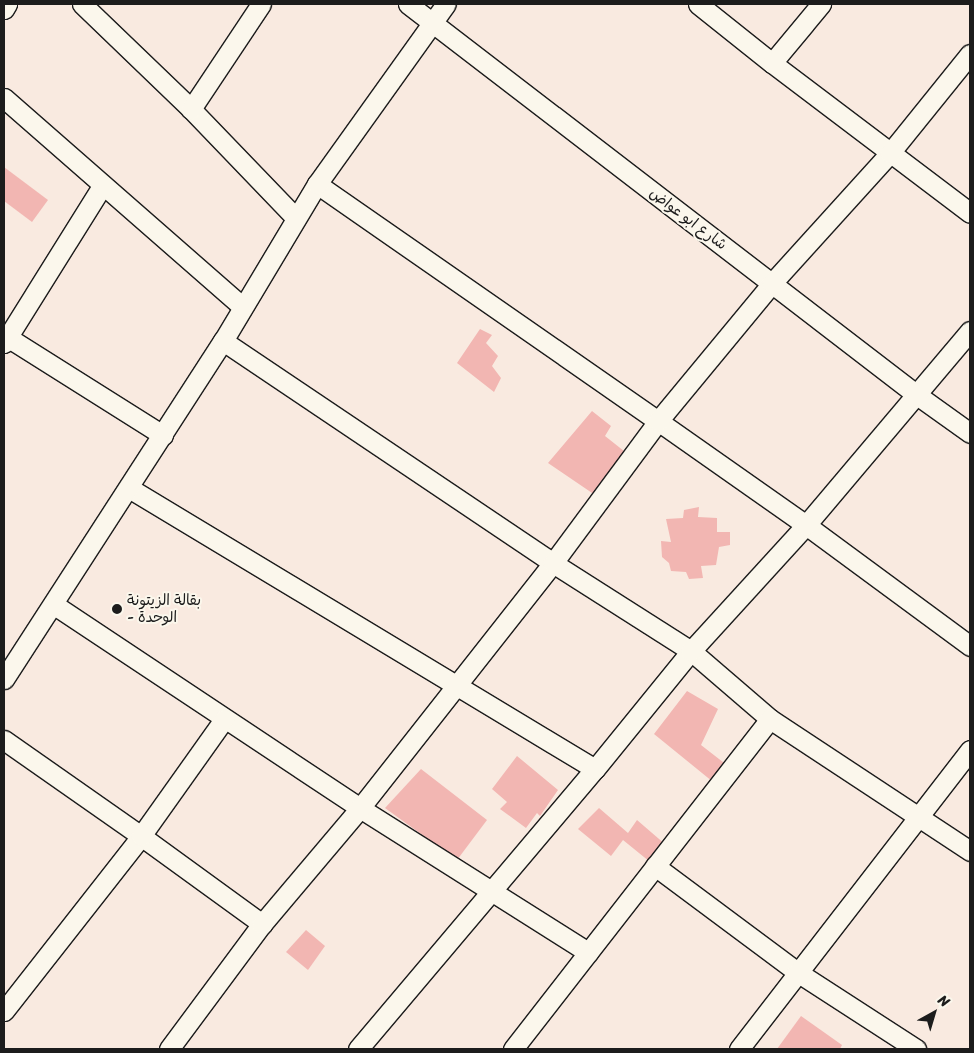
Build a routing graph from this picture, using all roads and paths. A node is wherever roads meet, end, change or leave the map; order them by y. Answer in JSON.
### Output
{"nodes":[{"id":1,"x":7,"y":4,"type":"edge"},
{"id":2,"x":82,"y":4,"type":"edge"},
{"id":3,"x":261,"y":4,"type":"edge"},
{"id":4,"x":408,"y":4,"type":"edge"},
{"id":5,"x":446,"y":4,"type":"edge"},
{"id":6,"x":698,"y":4,"type":"edge"},
{"id":7,"x":820,"y":4,"type":"edge"},
{"id":8,"x":4,"y":9,"type":"edge"},
{"id":9,"x":432,"y":23,"type":"junction"},
{"id":10,"x":970,"y":54,"type":"edge"},
{"id":11,"x":772,"y":63,"type":"junction"},
{"id":12,"x":4,"y":98,"type":"edge"},
{"id":13,"x":190,"y":109,"type":"junction"},
{"id":14,"x":890,"y":154,"type":"junction"},
{"id":15,"x":316,"y":184,"type":"junction"},
{"id":16,"x":102,"y":186,"type":"junction"},
{"id":17,"x":970,"y":213,"type":"edge"},
{"id":18,"x":295,"y":217,"type":"junction"},
{"id":19,"x":772,"y":283,"type":"junction"},
{"id":20,"x":242,"y":306,"type":"junction"},
{"id":21,"x":970,"y":331,"type":"edge"},
{"id":22,"x":5,"y":338,"type":"edge"},
{"id":23,"x":222,"y":341,"type":"junction"},
{"id":24,"x":917,"y":395,"type":"junction"},
{"id":25,"x":658,"y":421,"type":"junction"},
{"id":26,"x":970,"y":433,"type":"edge"},
{"id":27,"x":163,"y":435,"type":"junction"},
{"id":28,"x":129,"y":488,"type":"junction"},
{"id":29,"x":806,"y":525,"type":"junction"},
{"id":30,"x":553,"y":563,"type":"junction"},
{"id":31,"x":53,"y":604,"type":"junction"},
{"id":32,"x":970,"y":646,"type":"edge"},
{"id":33,"x":691,"y":651,"type":"junction"},
{"id":34,"x":4,"y":679,"type":"edge"},
{"id":35,"x":457,"y":686,"type":"junction"},
{"id":36,"x":224,"y":719,"type":"junction"},
{"id":37,"x":770,"y":719,"type":"junction"},
{"id":38,"x":4,"y":740,"type":"edge"},
{"id":39,"x":970,"y":750,"type":"edge"},
{"id":40,"x":595,"y":770,"type":"junction"},
{"id":41,"x":360,"y":808,"type":"junction"},
{"id":42,"x":918,"y":817,"type":"junction"},
{"id":43,"x":141,"y":836,"type":"junction"},
{"id":44,"x":970,"y":851,"type":"edge"},
{"id":45,"x":655,"y":866,"type":"junction"},
{"id":46,"x":492,"y":889,"type":"junction"},
{"id":47,"x":262,"y":924,"type":"junction"},
{"id":48,"x":588,"y":952,"type":"junction"},
{"id":49,"x":797,"y":972,"type":"junction"},
{"id":50,"x":4,"y":1011,"type":"edge"},
{"id":51,"x":169,"y":1049,"type":"edge"},
{"id":52,"x":358,"y":1049,"type":"edge"},
{"id":53,"x":513,"y":1049,"type":"edge"},
{"id":54,"x":740,"y":1049,"type":"edge"},
{"id":55,"x":916,"y":1049,"type":"edge"}],
"edges":[{"from":1,"to":8,"type":"street"},
{"from":2,"to":13,"type":"street"},
{"from":3,"to":13,"type":"street"},
{"from":4,"to":9,"type":"street","name":"شارع ابو عواض"},
{"from":5,"to":9,"type":"street"},
{"from":6,"to":11,"type":"street"},
{"from":7,"to":11,"type":"street"},
{"from":9,"to":15,"type":"street"},
{"from":9,"to":19,"type":"street","name":"شارع ابو عواض"},
{"from":10,"to":14,"type":"street"},
{"from":11,"to":14,"type":"street"},
{"from":12,"to":16,"type":"street"},
{"from":13,"to":18,"type":"street"},
{"from":14,"to":17,"type":"street"},
{"from":14,"to":19,"type":"street"},
{"from":15,"to":18,"type":"street"},
{"from":15,"to":25,"type":"street"},
{"from":16,"to":20,"type":"street"},
{"from":16,"to":22,"type":"street"},
{"from":18,"to":20,"type":"street"},
{"from":19,"to":24,"type":"street","name":"شارع ابو عواض"},
{"from":19,"to":25,"type":"street"},
{"from":20,"to":23,"type":"street"},
{"from":21,"to":24,"type":"street"},
{"from":22,"to":27,"type":"street"},
{"from":23,"to":27,"type":"street"},
{"from":23,"to":30,"type":"street"},
{"from":24,"to":26,"type":"street","name":"شارع ابو عواض"},
{"from":24,"to":29,"type":"street"},
{"from":25,"to":29,"type":"street"},
{"from":25,"to":30,"type":"street"},
{"from":27,"to":28,"type":"street"},
{"from":28,"to":31,"type":"street"},
{"from":28,"to":35,"type":"street"},
{"from":29,"to":32,"type":"street"},
{"from":29,"to":33,"type":"street"},
{"from":30,"to":33,"type":"street"},
{"from":30,"to":35,"type":"street"},
{"from":31,"to":34,"type":"street"},
{"from":31,"to":36,"type":"street"},
{"from":33,"to":37,"type":"street"},
{"from":33,"to":40,"type":"street"},
{"from":35,"to":40,"type":"street"},
{"from":35,"to":41,"type":"street"},
{"from":36,"to":41,"type":"street"},
{"from":36,"to":43,"type":"street"},
{"from":37,"to":42,"type":"street"},
{"from":37,"to":45,"type":"street"},
{"from":38,"to":43,"type":"street"},
{"from":39,"to":42,"type":"street"},
{"from":40,"to":46,"type":"street"},
{"from":41,"to":46,"type":"street"},
{"from":41,"to":47,"type":"street"},
{"from":42,"to":44,"type":"street"},
{"from":42,"to":49,"type":"street"},
{"from":43,"to":47,"type":"street"},
{"from":43,"to":50,"type":"street"},
{"from":45,"to":48,"type":"street"},
{"from":45,"to":49,"type":"street"},
{"from":46,"to":48,"type":"street"},
{"from":46,"to":52,"type":"street"},
{"from":47,"to":51,"type":"street"},
{"from":48,"to":53,"type":"street"},
{"from":49,"to":54,"type":"street"},
{"from":49,"to":55,"type":"street"}]}
